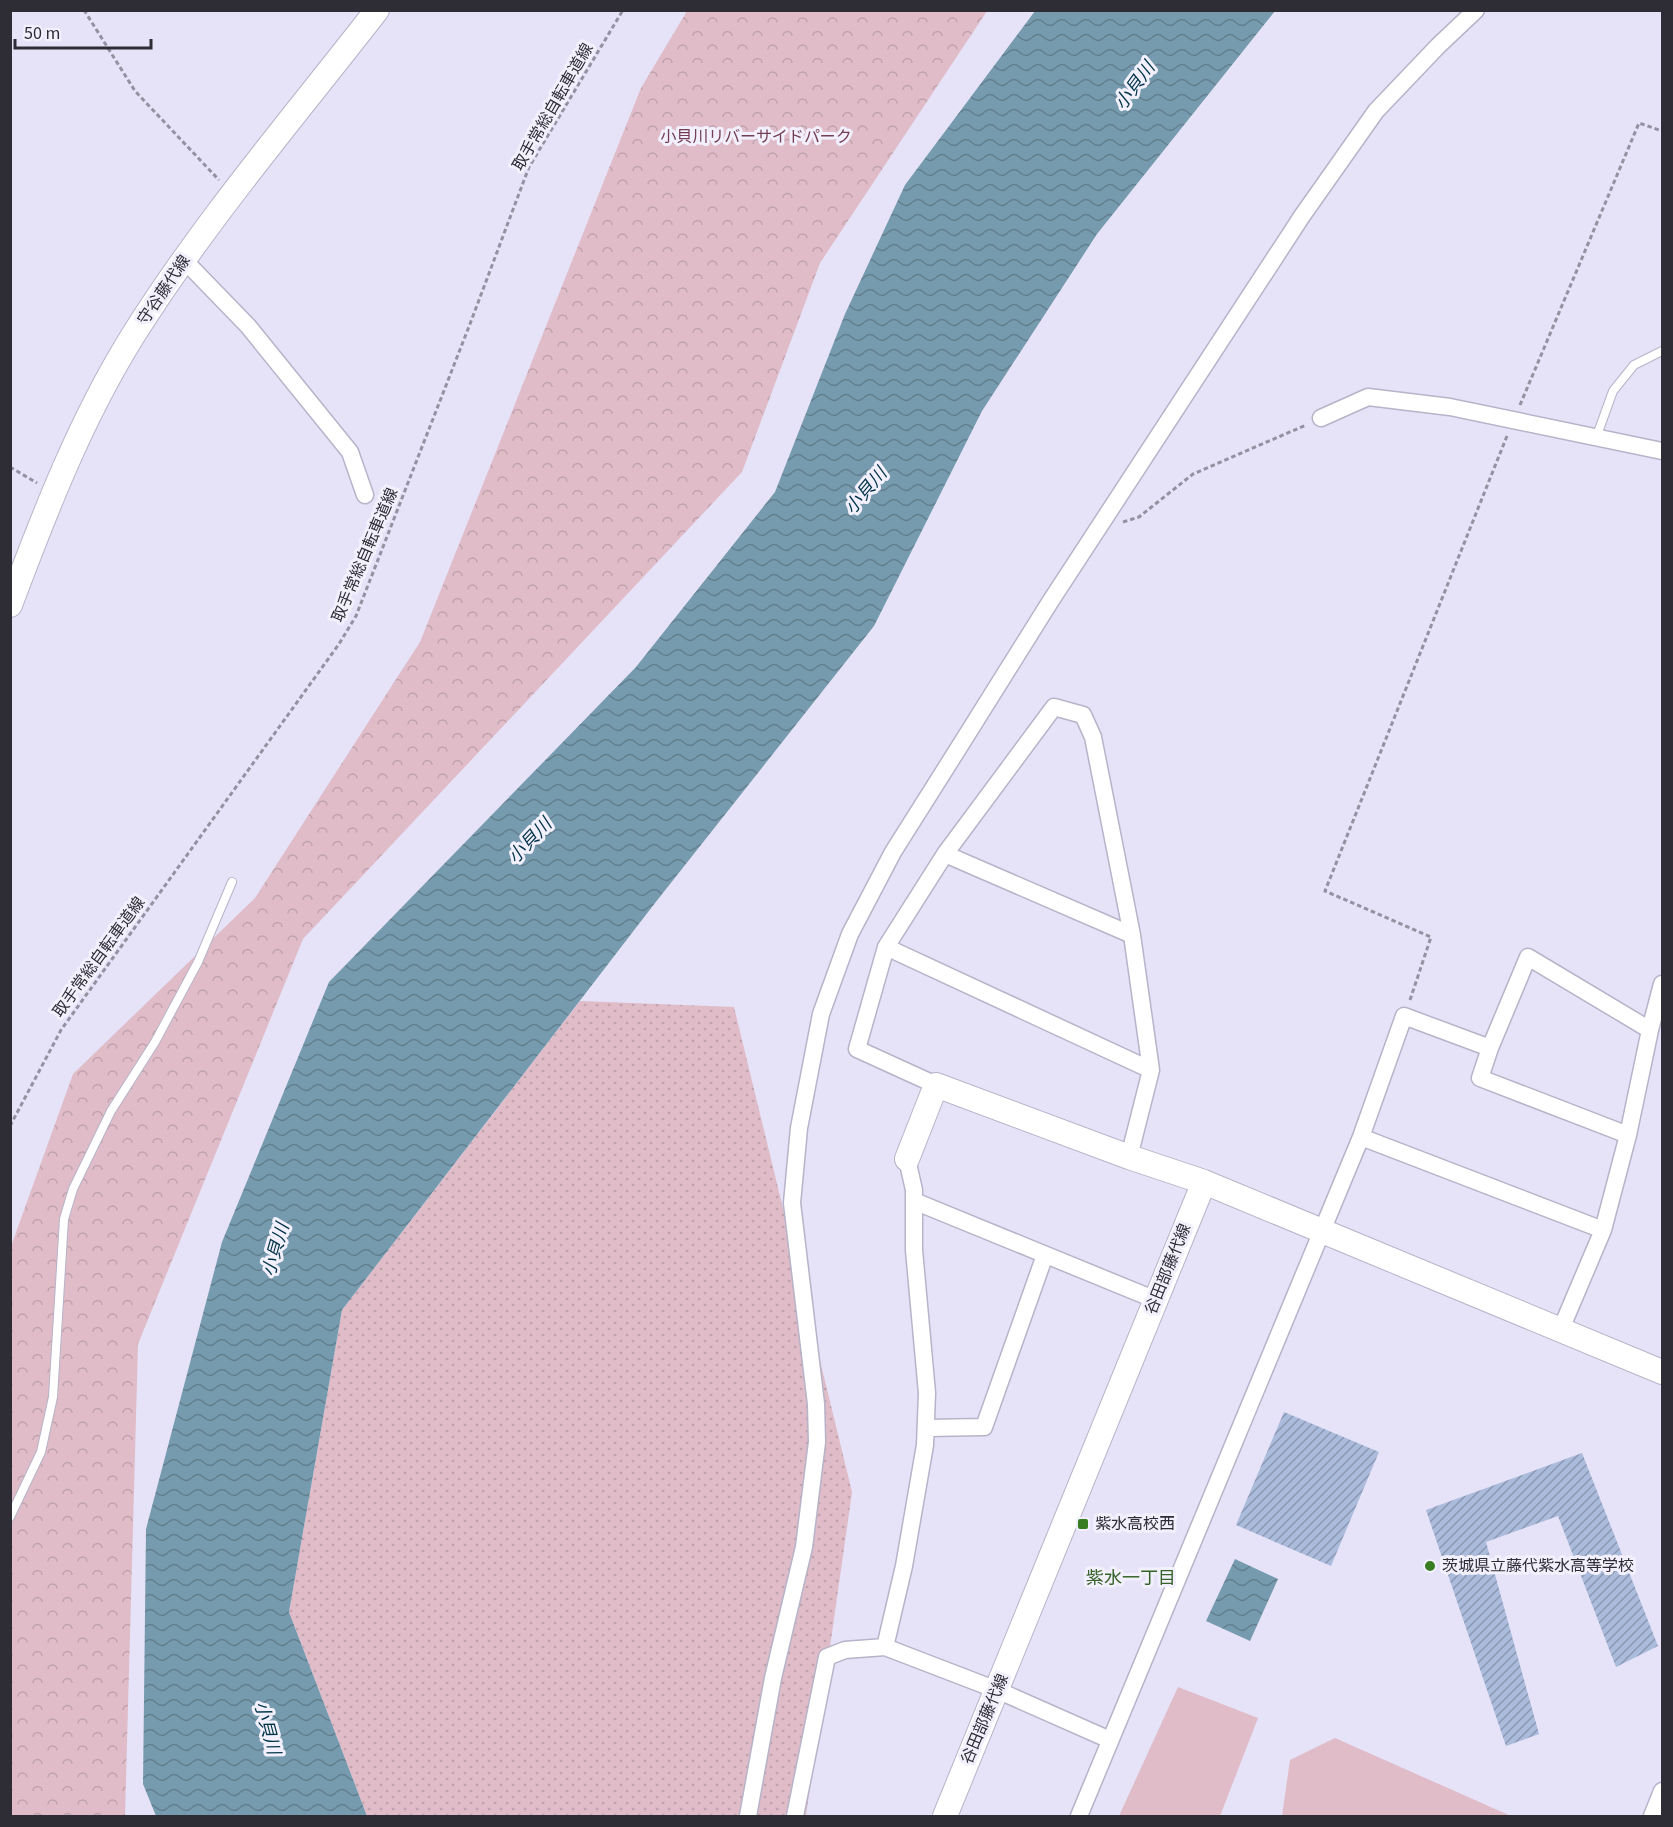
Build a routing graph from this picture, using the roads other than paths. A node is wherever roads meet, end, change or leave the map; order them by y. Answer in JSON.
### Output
{"nodes":[{"id":1,"x":377,"y":10,"type":"edge"},
{"id":2,"x":1476,"y":10,"type":"edge"},
{"id":3,"x":183,"y":259,"type":"junction"},
{"id":4,"x":1662,"y":351,"type":"edge"},
{"id":5,"x":1321,"y":418,"type":"road end"},
{"id":6,"x":1596,"y":438,"type":"junction"},
{"id":7,"x":1662,"y":452,"type":"edge"},
{"id":8,"x":365,"y":495,"type":"dead end"},
{"id":9,"x":10,"y":604,"type":"edge"},
{"id":10,"x":945,"y":854,"type":"junction"},
{"id":11,"x":232,"y":882,"type":"dead end"},
{"id":12,"x":1132,"y":935,"type":"junction"},
{"id":13,"x":886,"y":947,"type":"junction"},
{"id":14,"x":1662,"y":984,"type":"edge"},
{"id":15,"x":1650,"y":1030,"type":"junction"},
{"id":16,"x":1490,"y":1048,"type":"junction"},
{"id":17,"x":1151,"y":1070,"type":"junction"},
{"id":18,"x":936,"y":1085,"type":"junction"},
{"id":19,"x":1628,"y":1135,"type":"junction"},
{"id":20,"x":1361,"y":1137,"type":"junction"},
{"id":21,"x":1129,"y":1157,"type":"junction"},
{"id":22,"x":907,"y":1159,"type":"joint"},
{"id":23,"x":1204,"y":1182,"type":"junction"},
{"id":24,"x":914,"y":1201,"type":"junction"},
{"id":25,"x":1603,"y":1230,"type":"junction"},
{"id":26,"x":1323,"y":1231,"type":"junction"},
{"id":27,"x":1045,"y":1255,"type":"junction"},
{"id":28,"x":1156,"y":1300,"type":"junction"},
{"id":29,"x":1561,"y":1329,"type":"junction"},
{"id":30,"x":1662,"y":1372,"type":"edge"},
{"id":31,"x":926,"y":1428,"type":"junction"},
{"id":32,"x":10,"y":1517,"type":"edge"},
{"id":33,"x":885,"y":1647,"type":"junction"},
{"id":34,"x":997,"y":1690,"type":"junction"},
{"id":35,"x":1110,"y":1740,"type":"junction"},
{"id":36,"x":1662,"y":1791,"type":"edge"},
{"id":37,"x":748,"y":1816,"type":"edge"},
{"id":38,"x":795,"y":1816,"type":"edge"},
{"id":39,"x":945,"y":1816,"type":"edge"},
{"id":40,"x":1079,"y":1816,"type":"edge"},
{"id":41,"x":1652,"y":1816,"type":"edge"}],
"edges":[{"from":1,"to":3,"type":"main road","name":"守谷藤代線"},
{"from":2,"to":37,"type":"street"},
{"from":3,"to":8,"type":"street"},
{"from":3,"to":9,"type":"main road","name":"守谷藤代線"},
{"from":4,"to":6,"type":"lane"},
{"from":5,"to":6,"type":"street"},
{"from":6,"to":7,"type":"street"},
{"from":10,"to":12,"type":"street"},
{"from":10,"to":12,"type":"street"},
{"from":10,"to":13,"type":"street"},
{"from":11,"to":32,"type":"lane"},
{"from":12,"to":17,"type":"street"},
{"from":13,"to":17,"type":"street"},
{"from":13,"to":18,"type":"street"},
{"from":14,"to":15,"type":"street"},
{"from":15,"to":16,"type":"street"},
{"from":15,"to":19,"type":"street"},
{"from":16,"to":19,"type":"street"},
{"from":16,"to":20,"type":"street"},
{"from":17,"to":21,"type":"street"},
{"from":18,"to":21,"type":"main road"},
{"from":18,"to":22,"type":"main road"},
{"from":19,"to":25,"type":"street"},
{"from":20,"to":25,"type":"street"},
{"from":20,"to":26,"type":"street"},
{"from":21,"to":23,"type":"main road"},
{"from":22,"to":24,"type":"street"},
{"from":23,"to":26,"type":"main road"},
{"from":23,"to":28,"type":"main road","name":"谷田部藤代線"},
{"from":24,"to":27,"type":"street"},
{"from":24,"to":31,"type":"street"},
{"from":25,"to":29,"type":"street"},
{"from":26,"to":29,"type":"main road"},
{"from":26,"to":35,"type":"street"},
{"from":27,"to":28,"type":"street"},
{"from":27,"to":31,"type":"street"},
{"from":28,"to":34,"type":"main road","name":"谷田部藤代線"},
{"from":29,"to":30,"type":"main road"},
{"from":31,"to":33,"type":"street"},
{"from":33,"to":34,"type":"street"},
{"from":33,"to":38,"type":"street"},
{"from":34,"to":35,"type":"street"},
{"from":34,"to":39,"type":"main road","name":"谷田部藤代線"},
{"from":35,"to":40,"type":"street"},
{"from":36,"to":41,"type":"street"}]}
